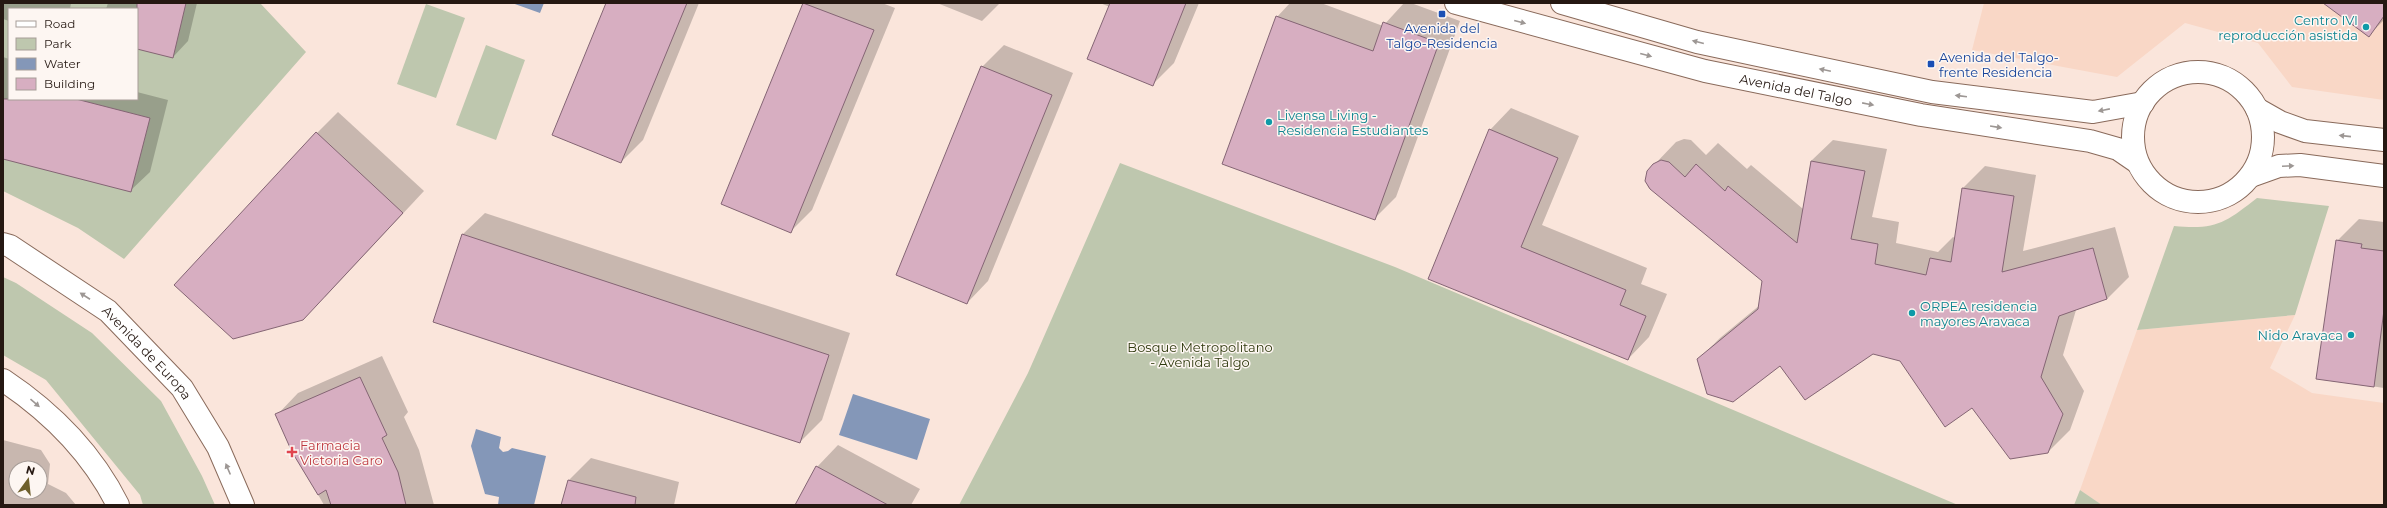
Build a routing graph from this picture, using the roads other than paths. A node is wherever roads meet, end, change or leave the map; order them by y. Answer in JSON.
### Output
{"nodes":[{"id":1,"x":1456,"y":3,"type":"edge"},
{"id":2,"x":1562,"y":3,"type":"edge"},
{"id":3,"x":2142,"y":103,"type":"junction"},
{"id":4,"x":2257,"y":109,"type":"junction"},
{"id":5,"x":2384,"y":140,"type":"edge"},
{"id":6,"x":2138,"y":162,"type":"junction"},
{"id":7,"x":2251,"y":176,"type":"junction"},
{"id":8,"x":2384,"y":176,"type":"edge"},
{"id":9,"x":3,"y":244,"type":"edge"},
{"id":10,"x":3,"y":380,"type":"edge"},
{"id":11,"x":118,"y":505,"type":"edge"},
{"id":12,"x":243,"y":505,"type":"edge"}],
"edges":[{"from":1,"to":6,"type":"street","name":"Avenida del Talgo","one_way":true},
{"from":3,"to":2,"type":"street","name":"Avenida del Talgo","one_way":true},
{"from":3,"to":4,"type":"street"},
{"from":3,"to":6,"type":"street"},
{"from":5,"to":4,"type":"street","one_way":true},
{"from":4,"to":7,"type":"street"},
{"from":6,"to":7,"type":"street"},
{"from":7,"to":8,"type":"street","one_way":true},
{"from":12,"to":9,"type":"street","name":"Avenida de Europa","one_way":true},
{"from":10,"to":11,"type":"street","one_way":true}]}
